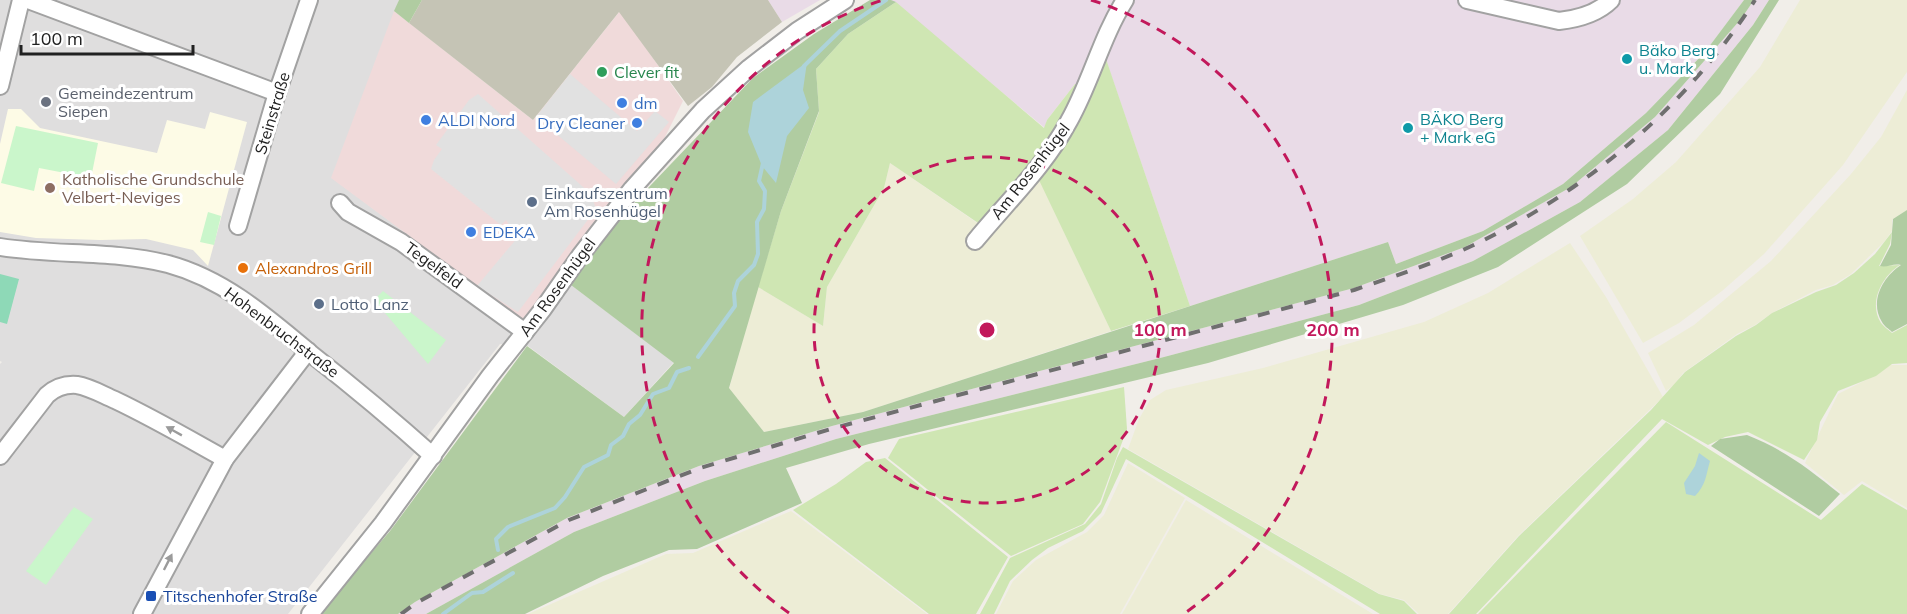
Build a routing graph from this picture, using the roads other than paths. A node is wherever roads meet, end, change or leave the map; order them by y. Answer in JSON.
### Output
{"nodes":[{"id":1,"x":21,"y":0,"type":"edge"},
{"id":2,"x":28,"y":0,"type":"edge"},
{"id":3,"x":309,"y":0,"type":"edge"},
{"id":4,"x":845,"y":0,"type":"edge"},
{"id":5,"x":1125,"y":0,"type":"edge"},
{"id":6,"x":1467,"y":0,"type":"edge"},
{"id":7,"x":1611,"y":0,"type":"edge"},
{"id":8,"x":0,"y":86,"type":"edge"},
{"id":9,"x":277,"y":93,"type":"junction"},
{"id":10,"x":340,"y":203,"type":"dead end"},
{"id":11,"x":238,"y":226,"type":"dead end"},
{"id":12,"x":975,"y":241,"type":"dead end"},
{"id":13,"x":0,"y":247,"type":"edge"},
{"id":14,"x":525,"y":332,"type":"junction"},
{"id":15,"x":308,"y":351,"type":"junction"},
{"id":16,"x":0,"y":456,"type":"edge"},
{"id":17,"x":433,"y":456,"type":"junction"},
{"id":18,"x":225,"y":459,"type":"junction"},
{"id":19,"x":142,"y":614,"type":"edge"},
{"id":20,"x":310,"y":614,"type":"edge"}],
"edges":[{"from":1,"to":8,"type":"street"},
{"from":2,"to":9,"type":"street"},
{"from":3,"to":9,"type":"street","name":"Steinstraße"},
{"from":4,"to":14,"type":"street","name":"Am Rosenhügel"},
{"from":5,"to":12,"type":"street","name":"Am Rosenhügel"},
{"from":6,"to":7,"type":"street"},
{"from":9,"to":11,"type":"street","name":"Steinstraße"},
{"from":10,"to":14,"type":"street","name":"Tegelfeld"},
{"from":13,"to":15,"type":"street","name":"Hohenbruchstraße"},
{"from":14,"to":17,"type":"street","name":"Am Rosenhügel"},
{"from":15,"to":17,"type":"street","name":"Hohenbruchstraße"},
{"from":15,"to":18,"type":"street"},
{"from":18,"to":16,"type":"street","one_way":true},
{"from":17,"to":20,"type":"street","name":"Am Rosenhügel"},
{"from":19,"to":18,"type":"street","one_way":true}]}
